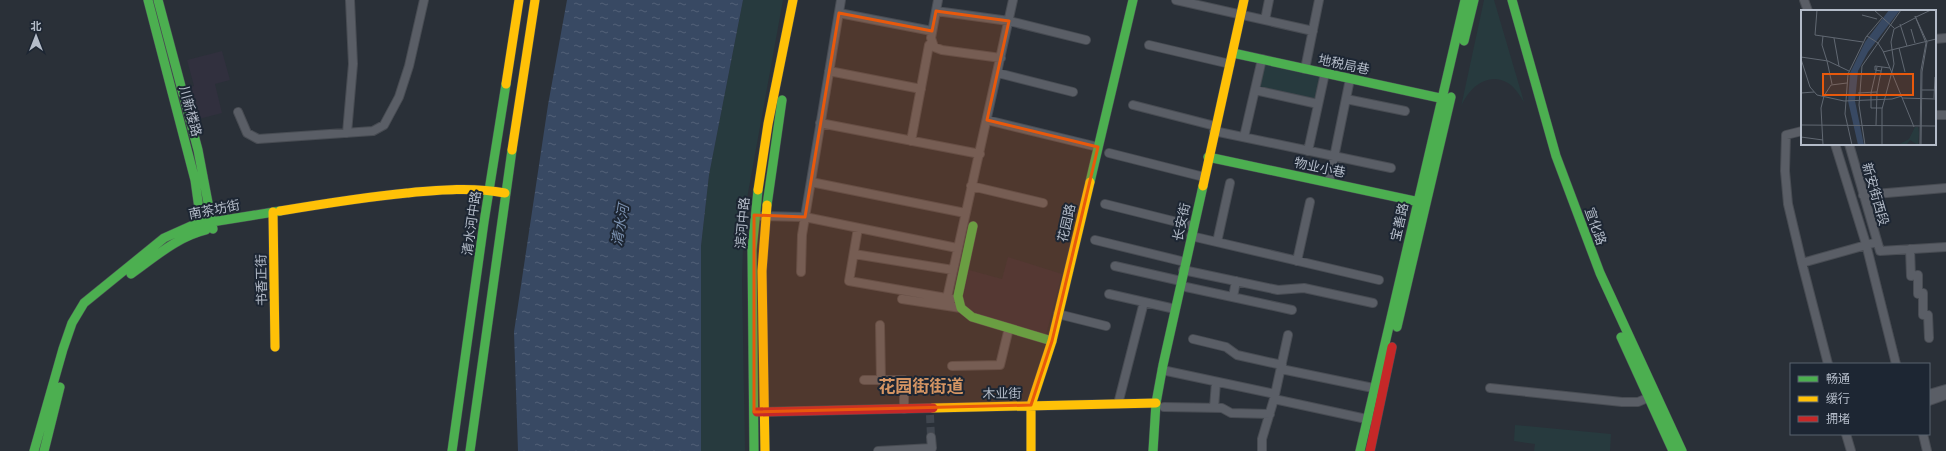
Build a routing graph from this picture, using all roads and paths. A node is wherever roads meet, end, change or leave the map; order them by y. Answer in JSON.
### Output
{"nodes":[{"id":1,"x":148,"y":0,"type":"edge"},
{"id":2,"x":158,"y":0,"type":"edge"},
{"id":3,"x":350,"y":0,"type":"edge"},
{"id":4,"x":424,"y":0,"type":"edge"},
{"id":5,"x":519,"y":0,"type":"edge"},
{"id":6,"x":535,"y":0,"type":"edge"},
{"id":7,"x":793,"y":0,"type":"edge"},
{"id":8,"x":801,"y":0,"type":"edge"},
{"id":9,"x":841,"y":0,"type":"edge"},
{"id":10,"x":938,"y":0,"type":"edge"},
{"id":11,"x":1013,"y":0,"type":"edge"},
{"id":12,"x":1133,"y":0,"type":"edge"},
{"id":13,"x":1176,"y":0,"type":"edge"},
{"id":14,"x":1244,"y":0,"type":"edge"},
{"id":15,"x":1269,"y":0,"type":"edge"},
{"id":16,"x":1319,"y":0,"type":"edge"},
{"id":17,"x":1465,"y":0,"type":"edge"},
{"id":18,"x":1474,"y":0,"type":"edge"},
{"id":19,"x":1505,"y":0,"type":"edge"},
{"id":20,"x":1512,"y":0,"type":"edge"},
{"id":21,"x":1804,"y":0,"type":"edge"},
{"id":22,"x":1808,"y":10,"type":"edge"},
{"id":23,"x":936,"y":11,"type":"junction"},
{"id":24,"x":839,"y":13,"type":"junction"},
{"id":25,"x":1241,"y":15,"type":"junction"},
{"id":26,"x":1265,"y":20,"type":"junction"},
{"id":27,"x":1008,"y":21,"type":"junction"},
{"id":28,"x":932,"y":31,"type":"junction"},
{"id":29,"x":1313,"y":31,"type":"junction"},
{"id":30,"x":1946,"y":38,"type":"edge"},
{"id":31,"x":1936,"y":39,"type":"edge"},
{"id":32,"x":1086,"y":40,"type":"dead end"},
{"id":33,"x":932,"y":42,"type":"junction"},
{"id":34,"x":1149,"y":45,"type":"dead end"},
{"id":35,"x":1233,"y":52,"type":"junction"},
{"id":36,"x":1001,"y":58,"type":"junction"},
{"id":37,"x":1262,"y":59,"type":"junction"},
{"id":38,"x":1230,"y":64,"type":"junction"},
{"id":39,"x":1305,"y":69,"type":"junction"},
{"id":40,"x":829,"y":71,"type":"junction"},
{"id":41,"x":998,"y":73,"type":"junction"},
{"id":42,"x":1325,"y":73,"type":"junction"},
{"id":43,"x":1350,"y":79,"type":"junction"},
{"id":44,"x":921,"y":89,"type":"junction"},
{"id":45,"x":1256,"y":90,"type":"junction"},
{"id":46,"x":1073,"y":92,"type":"dead end"},
{"id":47,"x":1346,"y":99,"type":"junction"},
{"id":48,"x":1446,"y":100,"type":"junction"},
{"id":49,"x":1318,"y":104,"type":"junction"},
{"id":50,"x":1133,"y":105,"type":"dead end"},
{"id":51,"x":1405,"y":111,"type":"dead end"},
{"id":52,"x":238,"y":112,"type":"dead end"},
{"id":53,"x":987,"y":120,"type":"junction"},
{"id":54,"x":820,"y":123,"type":"junction"},
{"id":55,"x":1215,"y":129,"type":"junction"},
{"id":56,"x":1801,"y":131,"type":"edge"},
{"id":57,"x":347,"y":133,"type":"junction"},
{"id":58,"x":1244,"y":137,"type":"junction"},
{"id":59,"x":911,"y":141,"type":"junction"},
{"id":60,"x":1835,"y":145,"type":"edge"},
{"id":61,"x":1849,"y":145,"type":"edge"},
{"id":62,"x":1098,"y":147,"type":"junction"},
{"id":63,"x":1308,"y":151,"type":"junction"},
{"id":64,"x":1109,"y":153,"type":"dead end"},
{"id":65,"x":980,"y":154,"type":"junction"},
{"id":66,"x":1334,"y":156,"type":"junction"},
{"id":67,"x":1208,"y":157,"type":"junction"},
{"id":68,"x":1391,"y":168,"type":"dead end"},
{"id":69,"x":1204,"y":177,"type":"junction"},
{"id":70,"x":811,"y":182,"type":"junction"},
{"id":71,"x":1329,"y":182,"type":"junction"},
{"id":72,"x":1230,"y":183,"type":"dead end"},
{"id":73,"x":971,"y":186,"type":"junction"},
{"id":74,"x":1946,"y":188,"type":"edge"},
{"id":75,"x":488,"y":194,"type":"junction"},
{"id":76,"x":1863,"y":195,"type":"junction"},
{"id":77,"x":505,"y":197,"type":"junction"},
{"id":78,"x":1310,"y":202,"type":"dead end"},
{"id":79,"x":1421,"y":202,"type":"junction"},
{"id":80,"x":1044,"y":203,"type":"dead end"},
{"id":81,"x":1105,"y":204,"type":"dead end"},
{"id":82,"x":964,"y":213,"type":"junction"},
{"id":83,"x":754,"y":215,"type":"junction"},
{"id":84,"x":273,"y":216,"type":"junction"},
{"id":85,"x":765,"y":216,"type":"junction"},
{"id":86,"x":805,"y":217,"type":"junction"},
{"id":87,"x":212,"y":225,"type":"junction"},
{"id":88,"x":973,"y":226,"type":"dead end"},
{"id":89,"x":1193,"y":226,"type":"junction"},
{"id":90,"x":201,"y":227,"type":"junction"},
{"id":91,"x":858,"y":228,"type":"junction"},
{"id":92,"x":1191,"y":236,"type":"junction"},
{"id":93,"x":1095,"y":240,"type":"dead end"},
{"id":94,"x":1217,"y":242,"type":"junction"},
{"id":95,"x":1877,"y":242,"type":"junction"},
{"id":96,"x":1866,"y":244,"type":"junction"},
{"id":97,"x":1946,"y":247,"type":"edge"},
{"id":98,"x":957,"y":248,"type":"junction"},
{"id":99,"x":1910,"y":249,"type":"junction"},
{"id":100,"x":854,"y":254,"type":"junction"},
{"id":101,"x":1296,"y":261,"type":"junction"},
{"id":102,"x":1802,"y":263,"type":"junction"},
{"id":103,"x":1115,"y":266,"type":"dead end"},
{"id":104,"x":1184,"y":266,"type":"junction"},
{"id":105,"x":953,"y":270,"type":"junction"},
{"id":106,"x":801,"y":272,"type":"dead end"},
{"id":107,"x":1379,"y":280,"type":"dead end"},
{"id":108,"x":1236,"y":281,"type":"junction"},
{"id":109,"x":1184,"y":284,"type":"junction"},
{"id":110,"x":1109,"y":294,"type":"dead end"},
{"id":111,"x":1233,"y":297,"type":"junction"},
{"id":112,"x":947,"y":298,"type":"junction"},
{"id":113,"x":902,"y":299,"type":"dead end"},
{"id":114,"x":1144,"y":302,"type":"junction"},
{"id":115,"x":1373,"y":303,"type":"dead end"},
{"id":116,"x":960,"y":304,"type":"junction"},
{"id":117,"x":1175,"y":309,"type":"junction"},
{"id":118,"x":1292,"y":310,"type":"dead end"},
{"id":119,"x":1058,"y":314,"type":"junction"},
{"id":120,"x":880,"y":325,"type":"dead end"},
{"id":121,"x":1106,"y":326,"type":"dead end"},
{"id":122,"x":1008,"y":328,"type":"junction"},
{"id":123,"x":1288,"y":335,"type":"dead end"},
{"id":124,"x":1929,"y":338,"type":"dead end"},
{"id":125,"x":1193,"y":339,"type":"dead end"},
{"id":126,"x":1052,"y":341,"type":"junction"},
{"id":127,"x":275,"y":347,"type":"dead end"},
{"id":128,"x":1828,"y":363,"type":"edge"},
{"id":129,"x":1896,"y":363,"type":"edge"},
{"id":130,"x":952,"y":366,"type":"dead end"},
{"id":131,"x":1282,"y":367,"type":"junction"},
{"id":132,"x":1162,"y":370,"type":"junction"},
{"id":133,"x":864,"y":380,"type":"dead end"},
{"id":134,"x":881,"y":380,"type":"junction"},
{"id":135,"x":1216,"y":382,"type":"junction"},
{"id":136,"x":1490,"y":388,"type":"dead end"},
{"id":137,"x":1378,"y":389,"type":"junction"},
{"id":138,"x":1946,"y":389,"type":"edge"},
{"id":139,"x":1930,"y":394,"type":"edge"},
{"id":140,"x":1946,"y":395,"type":"edge"},
{"id":141,"x":1652,"y":396,"type":"junction"},
{"id":142,"x":1275,"y":397,"type":"junction"},
{"id":143,"x":1930,"y":401,"type":"edge"},
{"id":144,"x":1118,"y":404,"type":"junction"},
{"id":145,"x":1031,"y":405,"type":"junction"},
{"id":146,"x":1160,"y":405,"type":"junction"},
{"id":147,"x":1214,"y":408,"type":"junction"},
{"id":148,"x":904,"y":409,"type":"junction"},
{"id":149,"x":754,"y":412,"type":"junction"},
{"id":150,"x":764,"y":412,"type":"junction"},
{"id":151,"x":1270,"y":414,"type":"junction"},
{"id":152,"x":1372,"y":420,"type":"junction"},
{"id":153,"x":1846,"y":435,"type":"edge"},
{"id":154,"x":1923,"y":435,"type":"edge"},
{"id":155,"x":931,"y":437,"type":"tunnel mouth"},
{"id":156,"x":932,"y":449,"type":"edge"},
{"id":157,"x":34,"y":451,"type":"edge"},
{"id":158,"x":44,"y":451,"type":"edge"},
{"id":159,"x":452,"y":451,"type":"edge"},
{"id":160,"x":470,"y":451,"type":"edge"},
{"id":161,"x":754,"y":451,"type":"edge"},
{"id":162,"x":765,"y":451,"type":"edge"},
{"id":163,"x":878,"y":451,"type":"edge"},
{"id":164,"x":1031,"y":451,"type":"edge"},
{"id":165,"x":1153,"y":451,"type":"edge"},
{"id":166,"x":1262,"y":451,"type":"edge"},
{"id":167,"x":1360,"y":451,"type":"edge"},
{"id":168,"x":1370,"y":451,"type":"edge"},
{"id":169,"x":1673,"y":451,"type":"edge"},
{"id":170,"x":1682,"y":451,"type":"edge"},
{"id":171,"x":1851,"y":451,"type":"edge"},
{"id":172,"x":1927,"y":451,"type":"edge"}],
"edges":[{"from":1,"to":90,"type":"street","name":"川新楼路"},
{"from":2,"to":87,"type":"street","name":"川新楼路"},
{"from":3,"to":57,"type":"street"},
{"from":4,"to":57,"type":"street"},
{"from":5,"to":75,"type":"street","name":"清水河中路"},
{"from":6,"to":77,"type":"street"},
{"from":7,"to":83,"type":"street","name":"滨河中路"},
{"from":8,"to":85,"type":"street","name":"滨河中路"},
{"from":9,"to":24,"type":"street"},
{"from":10,"to":23,"type":"street"},
{"from":11,"to":27,"type":"street"},
{"from":12,"to":62,"type":"street","name":"花园路"},
{"from":13,"to":25,"type":"street"},
{"from":14,"to":25,"type":"street","name":"长安街"},
{"from":15,"to":26,"type":"street"},
{"from":16,"to":29,"type":"street"},
{"from":17,"to":48,"type":"street","name":"宝善路"},
{"from":18,"to":48,"type":"street","name":"宝善路"},
{"from":19,"to":141,"type":"street","name":"宣化路"},
{"from":20,"to":141,"type":"street","name":"宣化路"},
{"from":21,"to":22,"type":"street"},
{"from":23,"to":27,"type":"street"},
{"from":23,"to":28,"type":"street"},
{"from":24,"to":28,"type":"street"},
{"from":24,"to":40,"type":"street"},
{"from":25,"to":26,"type":"street"},
{"from":25,"to":35,"type":"street","name":"长安街"},
{"from":26,"to":29,"type":"street"},
{"from":27,"to":32,"type":"street"},
{"from":27,"to":36,"type":"street"},
{"from":28,"to":33,"type":"street"},
{"from":29,"to":39,"type":"street"},
{"from":30,"to":31,"type":"street"},
{"from":33,"to":36,"type":"street"},
{"from":33,"to":44,"type":"street"},
{"from":34,"to":38,"type":"street"},
{"from":35,"to":37,"type":"street","name":"地税局巷"},
{"from":35,"to":38,"type":"street","name":"长安街"},
{"from":36,"to":41,"type":"street"},
{"from":37,"to":39,"type":"street","name":"地税局巷"},
{"from":37,"to":45,"type":"street"},
{"from":38,"to":55,"type":"street","name":"长安街"},
{"from":39,"to":42,"type":"street","name":"地税局巷"},
{"from":40,"to":44,"type":"street"},
{"from":40,"to":54,"type":"street"},
{"from":41,"to":46,"type":"street"},
{"from":41,"to":53,"type":"street"},
{"from":42,"to":43,"type":"street","name":"地税局巷"},
{"from":42,"to":49,"type":"street"},
{"from":43,"to":47,"type":"street"},
{"from":43,"to":48,"type":"street","name":"地税局巷"},
{"from":44,"to":59,"type":"street"},
{"from":45,"to":49,"type":"street"},
{"from":45,"to":58,"type":"street"},
{"from":47,"to":51,"type":"street"},
{"from":47,"to":66,"type":"street"},
{"from":48,"to":79,"type":"street","name":"宝善路"},
{"from":49,"to":63,"type":"street"},
{"from":50,"to":55,"type":"street"},
{"from":52,"to":57,"type":"street"},
{"from":53,"to":62,"type":"street"},
{"from":53,"to":65,"type":"street"},
{"from":54,"to":59,"type":"street"},
{"from":54,"to":70,"type":"street"},
{"from":55,"to":58,"type":"street"},
{"from":55,"to":67,"type":"street","name":"长安街"},
{"from":56,"to":102,"type":"street"},
{"from":58,"to":63,"type":"street"},
{"from":59,"to":65,"type":"street"},
{"from":60,"to":96,"type":"street"},
{"from":61,"to":76,"type":"street","name":"新安街西段"},
{"from":62,"to":119,"type":"street","name":"花园路"},
{"from":63,"to":66,"type":"street"},
{"from":64,"to":69,"type":"street"},
{"from":65,"to":73,"type":"street"},
{"from":66,"to":68,"type":"street"},
{"from":66,"to":71,"type":"street"},
{"from":67,"to":69,"type":"street","name":"长安街"},
{"from":67,"to":71,"type":"street","name":"物业小巷"},
{"from":69,"to":89,"type":"street","name":"长安街"},
{"from":70,"to":82,"type":"street"},
{"from":70,"to":86,"type":"street"},
{"from":71,"to":79,"type":"street","name":"物业小巷"},
{"from":72,"to":94,"type":"street"},
{"from":73,"to":80,"type":"street"},
{"from":73,"to":82,"type":"street"},
{"from":74,"to":76,"type":"street"},
{"from":75,"to":77,"type":"street","name":"南茶坊街"},
{"from":75,"to":84,"type":"street","name":"南茶坊街"},
{"from":75,"to":159,"type":"street","name":"清水河中路"},
{"from":76,"to":95,"type":"street","name":"新安街西段"},
{"from":77,"to":160,"type":"street"},
{"from":78,"to":101,"type":"street"},
{"from":79,"to":137,"type":"street","name":"宝善路"},
{"from":81,"to":89,"type":"street"},
{"from":82,"to":98,"type":"street"},
{"from":83,"to":85,"type":"street"},
{"from":83,"to":149,"type":"street","name":"滨河中路"},
{"from":84,"to":87,"type":"street","name":"南茶坊街"},
{"from":84,"to":127,"type":"street","name":"书香正街"},
{"from":85,"to":86,"type":"street"},
{"from":85,"to":150,"type":"street","name":"滨河中路"},
{"from":86,"to":91,"type":"street"},
{"from":86,"to":106,"type":"street"},
{"from":87,"to":90,"type":"street","name":"南茶坊街"},
{"from":88,"to":116,"type":"street"},
{"from":89,"to":92,"type":"street","name":"长安街"},
{"from":90,"to":157,"type":"street","name":"南茶坊街"},
{"from":90,"to":158,"type":"street","name":"南茶坊街"},
{"from":91,"to":98,"type":"street"},
{"from":91,"to":100,"type":"street"},
{"from":92,"to":94,"type":"street"},
{"from":92,"to":104,"type":"street","name":"长安街"},
{"from":93,"to":104,"type":"street"},
{"from":94,"to":101,"type":"street"},
{"from":95,"to":96,"type":"street"},
{"from":95,"to":99,"type":"street","name":"新安街西段"},
{"from":96,"to":102,"type":"street"},
{"from":96,"to":129,"type":"street"},
{"from":97,"to":99,"type":"street"},
{"from":98,"to":105,"type":"street"},
{"from":99,"to":124,"type":"street"},
{"from":100,"to":105,"type":"street"},
{"from":100,"to":112,"type":"street"},
{"from":101,"to":107,"type":"street"},
{"from":102,"to":128,"type":"street"},
{"from":103,"to":109,"type":"street"},
{"from":104,"to":108,"type":"street"},
{"from":104,"to":109,"type":"street","name":"长安街"},
{"from":105,"to":112,"type":"street"},
{"from":108,"to":111,"type":"street"},
{"from":108,"to":115,"type":"street"},
{"from":109,"to":111,"type":"street"},
{"from":109,"to":117,"type":"street","name":"长安街"},
{"from":110,"to":114,"type":"street"},
{"from":111,"to":118,"type":"street"},
{"from":112,"to":116,"type":"street"},
{"from":113,"to":116,"type":"street"},
{"from":114,"to":117,"type":"street"},
{"from":114,"to":144,"type":"street"},
{"from":116,"to":122,"type":"street"},
{"from":117,"to":132,"type":"street","name":"长安街"},
{"from":119,"to":121,"type":"street"},
{"from":119,"to":126,"type":"street","name":"花园路"},
{"from":120,"to":134,"type":"street"},
{"from":122,"to":126,"type":"street"},
{"from":122,"to":130,"type":"street"},
{"from":123,"to":131,"type":"street"},
{"from":125,"to":131,"type":"street"},
{"from":126,"to":145,"type":"street","name":"花园路"},
{"from":131,"to":137,"type":"street"},
{"from":131,"to":142,"type":"street"},
{"from":132,"to":135,"type":"street"},
{"from":132,"to":146,"type":"street","name":"长安街"},
{"from":133,"to":134,"type":"street"},
{"from":134,"to":148,"type":"street"},
{"from":135,"to":142,"type":"street"},
{"from":135,"to":147,"type":"street"},
{"from":136,"to":141,"type":"street"},
{"from":137,"to":152,"type":"street","name":"宝善路"},
{"from":138,"to":139,"type":"street"},
{"from":140,"to":143,"type":"street"},
{"from":141,"to":169,"type":"street","name":"宣化路"},
{"from":141,"to":170,"type":"street","name":"宣化路"},
{"from":142,"to":151,"type":"street"},
{"from":142,"to":152,"type":"street"},
{"from":144,"to":145,"type":"street","name":"木业街"},
{"from":144,"to":146,"type":"street","name":"木业街"},
{"from":145,"to":148,"type":"street","name":"木业街"},
{"from":145,"to":164,"type":"street","name":"花园路"},
{"from":146,"to":147,"type":"street"},
{"from":146,"to":165,"type":"street","name":"长安街"},
{"from":147,"to":151,"type":"street"},
{"from":148,"to":150,"type":"street","name":"木业街"},
{"from":149,"to":150,"type":"street","name":"木业街"},
{"from":149,"to":161,"type":"street","name":"滨河中路"},
{"from":150,"to":162,"type":"street","name":"滨河中路"},
{"from":151,"to":166,"type":"street"},
{"from":152,"to":167,"type":"street","name":"宝善路"},
{"from":152,"to":168,"type":"street","name":"宝善路"},
{"from":153,"to":171,"type":"street"},
{"from":154,"to":172,"type":"street"},
{"from":155,"to":156,"type":"street"},
{"from":156,"to":163,"type":"street"}]}
